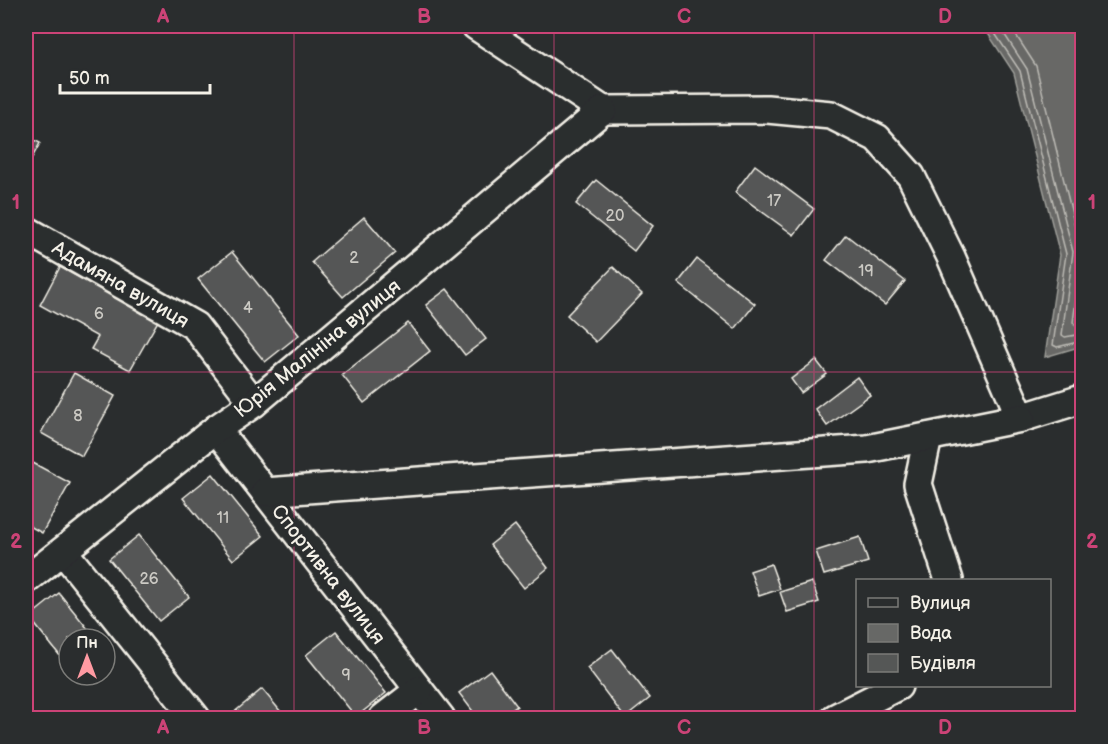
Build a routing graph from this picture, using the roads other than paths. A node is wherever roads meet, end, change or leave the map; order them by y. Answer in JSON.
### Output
{"nodes":[{"id":1,"x":476,"y":26,"type":"edge"},
{"id":2,"x":603,"y":110,"type":"junction"},
{"id":3,"x":26,"y":230,"type":"edge"},
{"id":4,"x":1083,"y":399,"type":"edge"},
{"id":5,"x":254,"y":403,"type":"junction"},
{"id":6,"x":1021,"y":418,"type":"junction"},
{"id":7,"x":216,"y":429,"type":"junction"},
{"id":8,"x":928,"y":437,"type":"junction"},
{"id":9,"x":266,"y":492,"type":"junction"},
{"id":10,"x":63,"y":551,"type":"junction"},
{"id":11,"x":28,"y":575,"type":"edge"},
{"id":12,"x":949,"y":579,"type":"edge"},
{"id":13,"x":896,"y":687,"type":"edge"},
{"id":14,"x":419,"y":690,"type":"junction"},
{"id":15,"x":196,"y":718,"type":"edge"},
{"id":16,"x":383,"y":718,"type":"edge"},
{"id":17,"x":441,"y":718,"type":"edge"},
{"id":18,"x":835,"y":718,"type":"edge"}],
"edges":[{"from":1,"to":2,"type":"street"},
{"from":2,"to":5,"type":"street","name":"Юрія Малініна вулиця"},
{"from":2,"to":6,"type":"street"},
{"from":3,"to":5,"type":"street","name":"Адамяна вулиця"},
{"from":4,"to":6,"type":"street"},
{"from":5,"to":7,"type":"street","name":"Юрія Малініна вулиця"},
{"from":6,"to":8,"type":"street"},
{"from":7,"to":9,"type":"street","name":"Спортивна вулиця"},
{"from":7,"to":10,"type":"street","name":"Юрія Малініна вулиця"},
{"from":8,"to":9,"type":"street"},
{"from":8,"to":12,"type":"street"},
{"from":9,"to":14,"type":"street","name":"Спортивна вулиця"},
{"from":10,"to":11,"type":"street","name":"Юрія Малініна вулиця"},
{"from":10,"to":15,"type":"street"},
{"from":13,"to":18,"type":"street"},
{"from":14,"to":16,"type":"street"},
{"from":14,"to":17,"type":"street","name":"Спортивна вулиця"}]}
